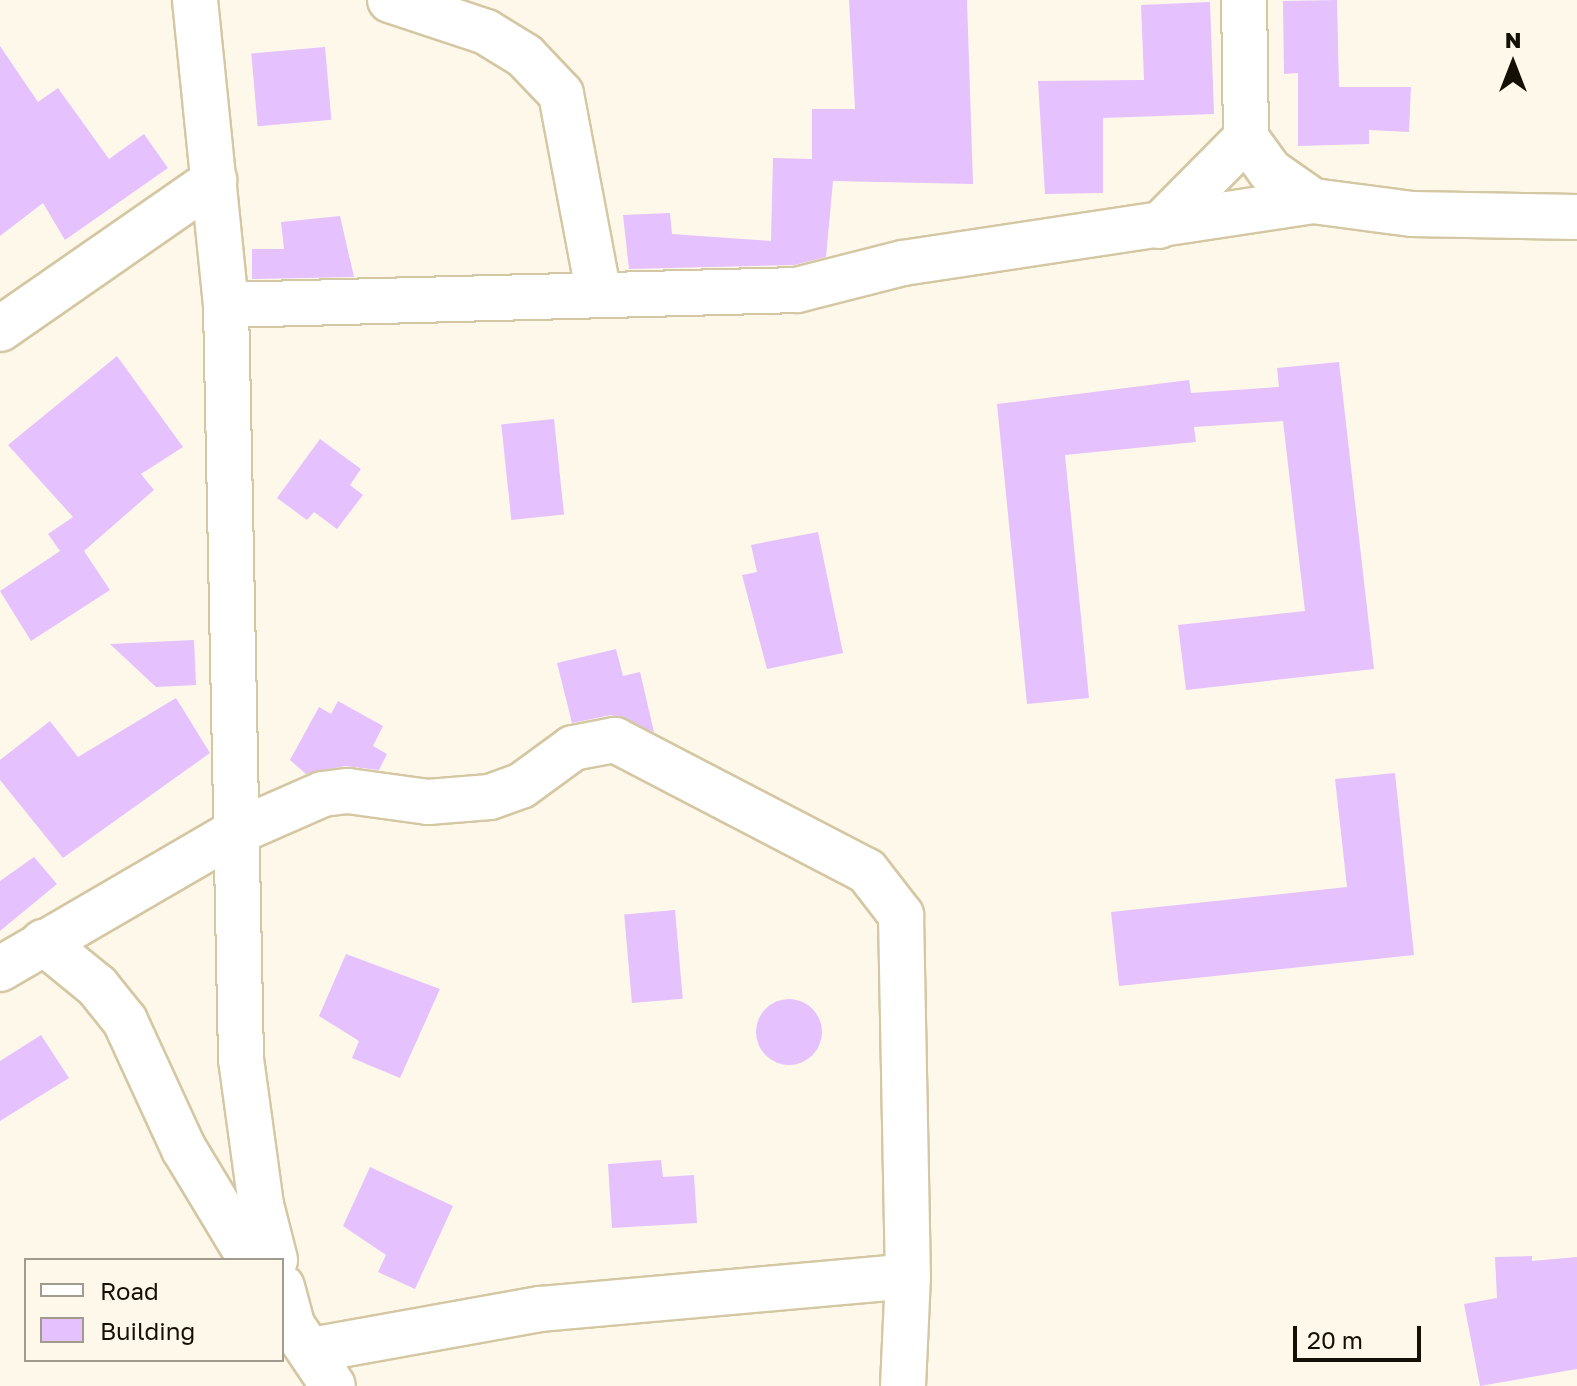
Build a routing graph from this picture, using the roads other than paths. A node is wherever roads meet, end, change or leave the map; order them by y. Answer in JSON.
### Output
{"nodes":[{"id":1,"x":195,"y":0,"type":"edge"},
{"id":2,"x":390,"y":0,"type":"edge"},
{"id":3,"x":1244,"y":0,"type":"edge"},
{"id":4,"x":1246,"y":138,"type":"junction"},
{"id":5,"x":214,"y":180,"type":"junction"},
{"id":6,"x":1313,"y":201,"type":"junction"},
{"id":7,"x":1577,"y":217,"type":"edge"},
{"id":8,"x":1159,"y":226,"type":"junction"},
{"id":9,"x":598,"y":290,"type":"junction"},
{"id":10,"x":226,"y":305,"type":"junction"},
{"id":11,"x":0,"y":329,"type":"edge"},
{"id":12,"x":234,"y":833,"type":"junction"},
{"id":13,"x":43,"y":942,"type":"junction"},
{"id":14,"x":0,"y":969,"type":"edge"},
{"id":15,"x":250,"y":1258,"type":"edge"},
{"id":16,"x":274,"y":1258,"type":"edge"},
{"id":17,"x":908,"y":1276,"type":"junction"},
{"id":18,"x":300,"y":1331,"type":"edge"},
{"id":19,"x":903,"y":1386,"type":"edge"}],
"edges":[{"from":1,"to":5,"type":"street"},
{"from":2,"to":9,"type":"street"},
{"from":3,"to":4,"type":"street"},
{"from":4,"to":6,"type":"street"},
{"from":4,"to":8,"type":"street"},
{"from":5,"to":10,"type":"street"},
{"from":5,"to":11,"type":"street"},
{"from":6,"to":7,"type":"street"},
{"from":6,"to":8,"type":"street"},
{"from":8,"to":9,"type":"street"},
{"from":9,"to":10,"type":"street"},
{"from":10,"to":12,"type":"street"},
{"from":12,"to":13,"type":"street"},
{"from":12,"to":16,"type":"street"},
{"from":12,"to":17,"type":"street"},
{"from":13,"to":14,"type":"street"},
{"from":13,"to":15,"type":"street"},
{"from":17,"to":18,"type":"street"},
{"from":17,"to":19,"type":"street"}]}
